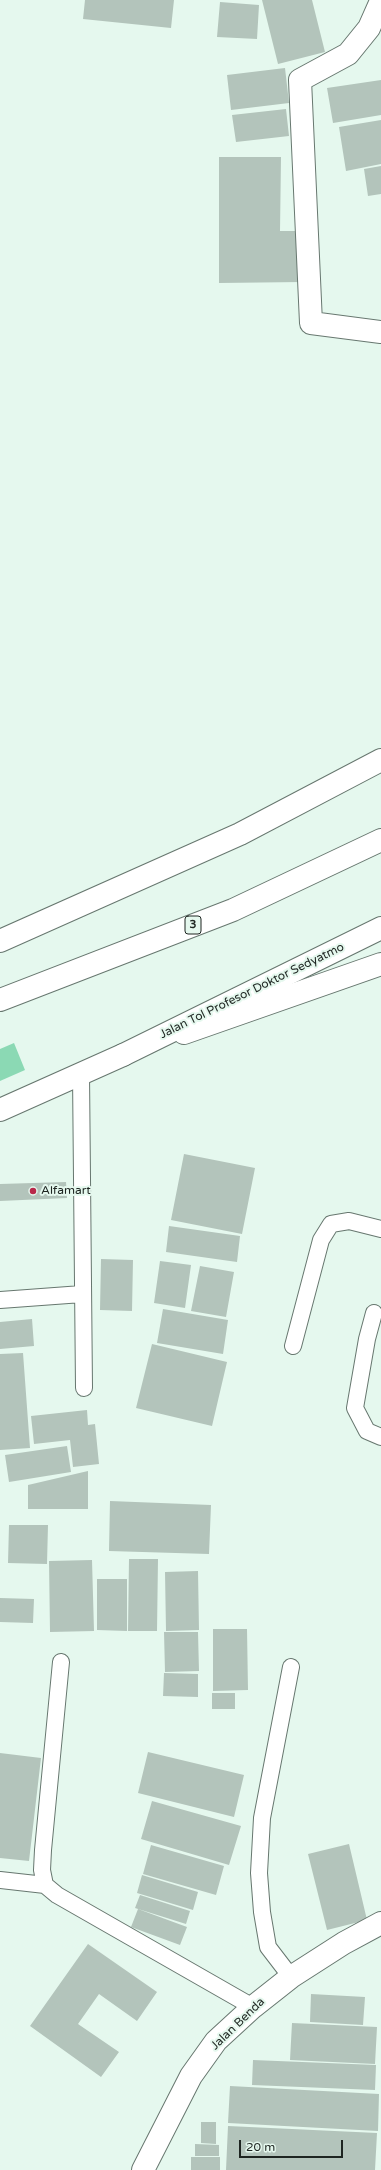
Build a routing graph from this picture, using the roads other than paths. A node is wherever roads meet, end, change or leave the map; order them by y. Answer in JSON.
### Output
{"nodes":[{"id":1,"x":381,"y":1,"type":"edge"},
{"id":2,"x":381,"y":332,"type":"edge"},
{"id":3,"x":381,"y":760,"type":"edge"},
{"id":4,"x":381,"y":840,"type":"edge"},
{"id":5,"x":381,"y":928,"type":"edge"},
{"id":6,"x":0,"y":941,"type":"edge"},
{"id":7,"x":381,"y":964,"type":"edge"},
{"id":8,"x":0,"y":1000,"type":"edge"},
{"id":9,"x":123,"y":1054,"type":"junction"},
{"id":10,"x":81,"y":1074,"type":"junction"},
{"id":11,"x":0,"y":1110,"type":"edge"},
{"id":12,"x":381,"y":1229,"type":"edge"},
{"id":13,"x":82,"y":1294,"type":"junction"},
{"id":14,"x":0,"y":1300,"type":"edge"},
{"id":15,"x":374,"y":1313,"type":"dead end"},
{"id":16,"x":293,"y":1346,"type":"dead end"},
{"id":17,"x":84,"y":1388,"type":"dead end"},
{"id":18,"x":381,"y":1437,"type":"edge"},
{"id":19,"x":61,"y":1662,"type":"dead end"},
{"id":20,"x":292,"y":1668,"type":"dead end"},
{"id":21,"x":0,"y":1880,"type":"edge"},
{"id":22,"x":45,"y":1885,"type":"junction"},
{"id":23,"x":381,"y":1923,"type":"edge"},
{"id":24,"x":291,"y":1977,"type":"junction"},
{"id":25,"x":253,"y":2007,"type":"junction"},
{"id":26,"x":143,"y":2170,"type":"edge"}],
"edges":[{"from":1,"to":2,"type":"main road"},
{"from":3,"to":6,"type":"main road"},
{"from":4,"to":8,"type":"main road","number":"3"},
{"from":5,"to":9,"type":"main road","name":"Jalan Tol Profesor Doktor Sedyatmo"},
{"from":7,"to":9,"type":"main road"},
{"from":9,"to":10,"type":"main road"},
{"from":10,"to":11,"type":"main road"},
{"from":10,"to":13,"type":"lane"},
{"from":12,"to":16,"type":"lane"},
{"from":13,"to":14,"type":"lane"},
{"from":13,"to":17,"type":"lane"},
{"from":15,"to":18,"type":"lane"},
{"from":19,"to":22,"type":"lane"},
{"from":20,"to":24,"type":"lane"},
{"from":21,"to":22,"type":"lane"},
{"from":22,"to":25,"type":"lane"},
{"from":23,"to":24,"type":"main road","name":"Jalan Benda"},
{"from":24,"to":25,"type":"main road","name":"Jalan Benda"},
{"from":25,"to":26,"type":"main road","name":"Jalan Benda"}]}
